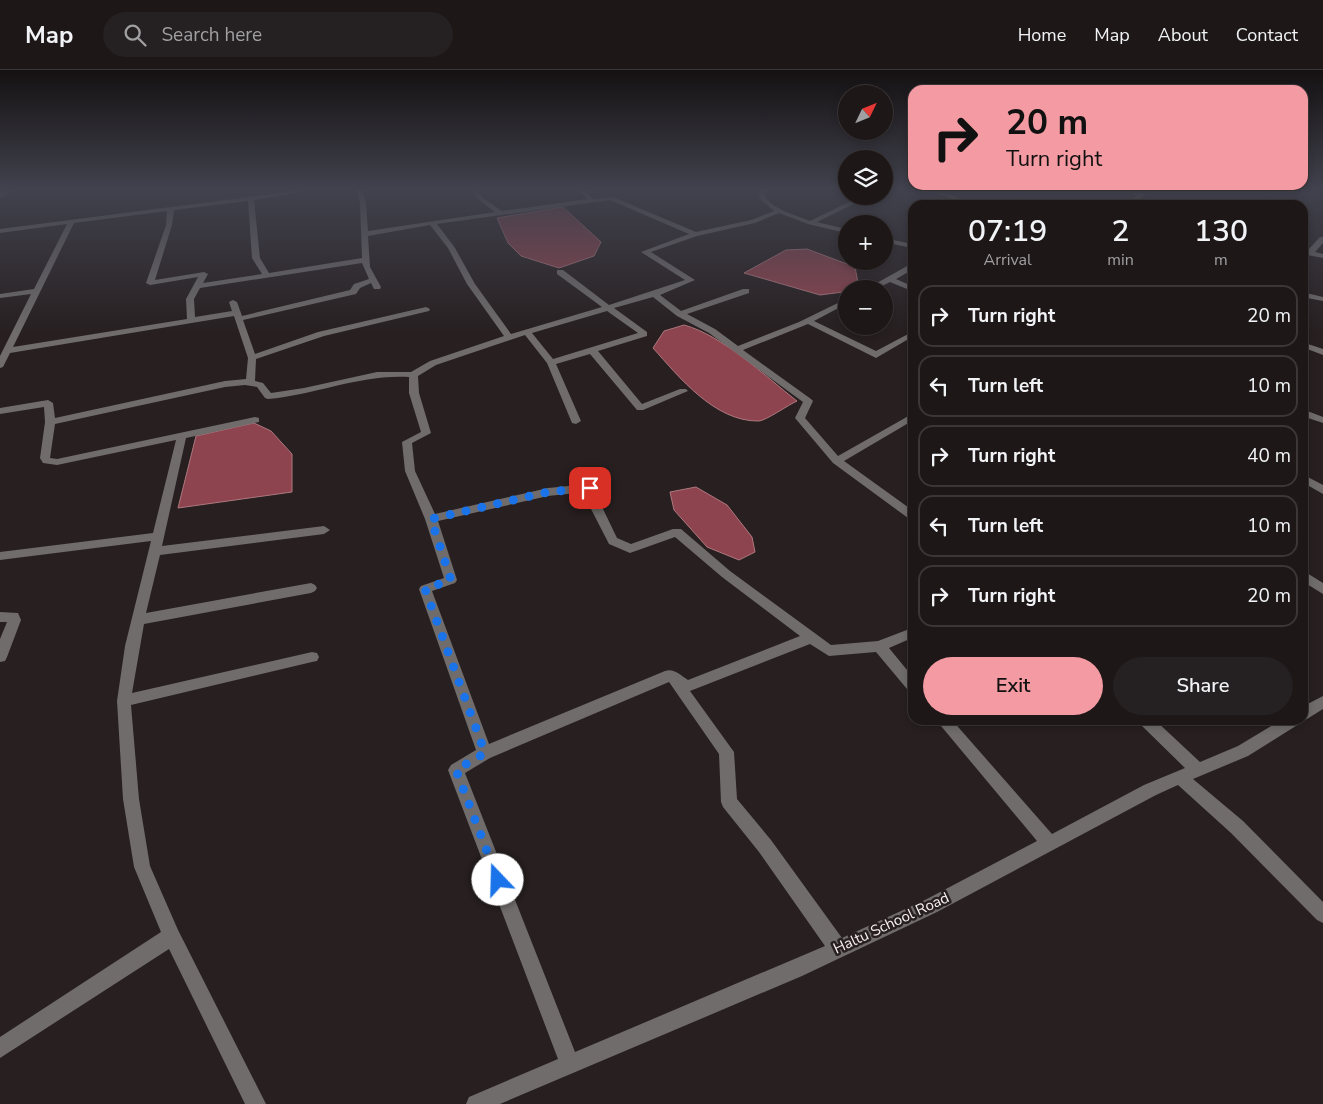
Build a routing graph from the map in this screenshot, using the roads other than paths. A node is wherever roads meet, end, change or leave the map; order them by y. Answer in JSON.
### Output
{"nodes":[{"id":1,"x":64,"y":237,"type":"edge"},
{"id":2,"x":165,"y":237,"type":"edge"},
{"id":3,"x":254,"y":237,"type":"edge"},
{"id":4,"x":365,"y":237,"type":"edge"},
{"id":5,"x":443,"y":237,"type":"edge"},
{"id":6,"x":686,"y":237,"type":"edge"},
{"id":7,"x":1323,"y":239,"type":"edge"},
{"id":8,"x":893,"y":242,"type":"edge"},
{"id":9,"x":908,"y":245,"type":"edge"},
{"id":10,"x":1323,"y":256,"type":"edge"},
{"id":11,"x":366,"y":260,"type":"junction"},
{"id":12,"x":908,"y":269,"type":"edge"},
{"id":13,"x":560,"y":272,"type":"dead end"},
{"id":14,"x":267,"y":276,"type":"junction"},
{"id":15,"x":890,"y":279,"type":"joint"},
{"id":16,"x":198,"y":286,"type":"junction"},
{"id":17,"x":908,"y":287,"type":"edge"},
{"id":18,"x":38,"y":291,"type":"junction"},
{"id":19,"x":746,"y":291,"type":"dead end"},
{"id":20,"x":654,"y":294,"type":"junction"},
{"id":21,"x":0,"y":296,"type":"edge"},
{"id":22,"x":1308,"y":296,"type":"edge"},
{"id":23,"x":1323,"y":300,"type":"edge"},
{"id":24,"x":233,"y":302,"type":"dead end"},
{"id":25,"x":838,"y":305,"type":"edge"},
{"id":26,"x":609,"y":307,"type":"junction"},
{"id":27,"x":426,"y":309,"type":"dead end"},
{"id":28,"x":680,"y":314,"type":"junction"},
{"id":29,"x":237,"y":316,"type":"junction"},
{"id":30,"x":191,"y":320,"type":"junction"},
{"id":31,"x":808,"y":321,"type":"junction"},
{"id":32,"x":526,"y":332,"type":"junction"},
{"id":33,"x":908,"y":336,"type":"edge"},
{"id":34,"x":509,"y":337,"type":"junction"},
{"id":35,"x":1308,"y":346,"type":"edge"},
{"id":36,"x":737,"y":349,"type":"junction"},
{"id":37,"x":592,"y":350,"type":"junction"},
{"id":38,"x":7,"y":351,"type":"junction"},
{"id":39,"x":1323,"y":352,"type":"edge"},
{"id":40,"x":252,"y":358,"type":"junction"},
{"id":41,"x":551,"y":362,"type":"junction"},
{"id":42,"x":0,"y":365,"type":"edge"},
{"id":43,"x":413,"y":375,"type":"junction"},
{"id":44,"x":250,"y":382,"type":"junction"},
{"id":45,"x":683,"y":391,"type":"dead end"},
{"id":46,"x":0,"y":412,"type":"edge"},
{"id":47,"x":1308,"y":414,"type":"edge"},
{"id":48,"x":908,"y":419,"type":"edge"},
{"id":49,"x":255,"y":420,"type":"dead end"},
{"id":50,"x":576,"y":420,"type":"dead end"},
{"id":51,"x":1323,"y":420,"type":"edge"},
{"id":52,"x":50,"y":422,"type":"junction"},
{"id":53,"x":182,"y":435,"type":"junction"},
{"id":54,"x":838,"y":461,"type":"junction"},
{"id":55,"x":1308,"y":481,"type":"edge"},
{"id":56,"x":1323,"y":490,"type":"edge"},
{"id":57,"x":908,"y":512,"type":"edge"},
{"id":58,"x":431,"y":519,"type":"junction"},
{"id":59,"x":324,"y":530,"type":"dead end"},
{"id":60,"x":157,"y":543,"type":"junction"},
{"id":61,"x":0,"y":556,"type":"edge"},
{"id":62,"x":1308,"y":578,"type":"edge"},
{"id":63,"x":311,"y":588,"type":"dead end"},
{"id":64,"x":1323,"y":589,"type":"edge"},
{"id":65,"x":0,"y":617,"type":"edge"},
{"id":66,"x":138,"y":620,"type":"junction"},
{"id":67,"x":908,"y":635,"type":"edge"},
{"id":68,"x":810,"y":638,"type":"junction"},
{"id":69,"x":879,"y":646,"type":"junction"},
{"id":70,"x":0,"y":657,"type":"edge"},
{"id":71,"x":312,"y":657,"type":"dead end"},
{"id":72,"x":670,"y":675,"type":"junction"},
{"id":73,"x":908,"y":680,"type":"edge"},
{"id":74,"x":124,"y":701,"type":"junction"},
{"id":75,"x":1323,"y":702,"type":"edge"},
{"id":76,"x":1308,"y":711,"type":"edge"},
{"id":77,"x":947,"y":725,"type":"edge"},
{"id":78,"x":1150,"y":725,"type":"edge"},
{"id":79,"x":1286,"y":725,"type":"edge"},
{"id":80,"x":485,"y":753,"type":"junction"},
{"id":81,"x":1198,"y":770,"type":"junction"},
{"id":82,"x":1181,"y":778,"type":"junction"},
{"id":83,"x":1049,"y":843,"type":"junction"},
{"id":84,"x":1323,"y":914,"type":"edge"},
{"id":85,"x":172,"y":936,"type":"junction"},
{"id":86,"x":838,"y":948,"type":"junction"},
{"id":87,"x":0,"y":1048,"type":"edge"},
{"id":88,"x":569,"y":1063,"type":"junction"},
{"id":89,"x":256,"y":1104,"type":"edge"},
{"id":90,"x":476,"y":1104,"type":"edge"}],
"edges":[{"from":1,"to":18,"type":"street"},
{"from":2,"to":16,"type":"street"},
{"from":3,"to":14,"type":"street"},
{"from":4,"to":11,"type":"street"},
{"from":5,"to":34,"type":"street"},
{"from":6,"to":20,"type":"street"},
{"from":7,"to":10,"type":"street"},
{"from":8,"to":9,"type":"street"},
{"from":11,"to":14,"type":"street"},
{"from":11,"to":29,"type":"street"},
{"from":12,"to":15,"type":"street"},
{"from":13,"to":26,"type":"street"},
{"from":14,"to":16,"type":"street"},
{"from":15,"to":17,"type":"street"},
{"from":16,"to":30,"type":"street"},
{"from":18,"to":21,"type":"street"},
{"from":18,"to":38,"type":"street"},
{"from":19,"to":28,"type":"street"},
{"from":20,"to":26,"type":"street"},
{"from":20,"to":28,"type":"street"},
{"from":22,"to":23,"type":"street"},
{"from":24,"to":29,"type":"street"},
{"from":25,"to":31,"type":"street"},
{"from":26,"to":32,"type":"street"},
{"from":26,"to":37,"type":"street"},
{"from":27,"to":40,"type":"street"},
{"from":28,"to":36,"type":"street"},
{"from":29,"to":30,"type":"street"},
{"from":29,"to":40,"type":"street"},
{"from":30,"to":38,"type":"street"},
{"from":31,"to":33,"type":"street"},
{"from":31,"to":36,"type":"street"},
{"from":32,"to":34,"type":"street"},
{"from":32,"to":41,"type":"street"},
{"from":34,"to":43,"type":"street"},
{"from":35,"to":39,"type":"street"},
{"from":36,"to":54,"type":"street"},
{"from":37,"to":41,"type":"street"},
{"from":37,"to":45,"type":"street"},
{"from":38,"to":42,"type":"street"},
{"from":40,"to":44,"type":"street"},
{"from":41,"to":50,"type":"street"},
{"from":43,"to":44,"type":"street"},
{"from":43,"to":58,"type":"street"},
{"from":44,"to":52,"type":"street"},
{"from":46,"to":52,"type":"street"},
{"from":47,"to":51,"type":"street"},
{"from":48,"to":54,"type":"street"},
{"from":49,"to":53,"type":"street"},
{"from":52,"to":53,"type":"street"},
{"from":53,"to":60,"type":"street"},
{"from":54,"to":57,"type":"street"},
{"from":55,"to":56,"type":"street"},
{"from":58,"to":68,"type":"street"},
{"from":58,"to":80,"type":"street"},
{"from":59,"to":60,"type":"street"},
{"from":60,"to":61,"type":"street"},
{"from":60,"to":66,"type":"street"},
{"from":62,"to":64,"type":"street"},
{"from":63,"to":66,"type":"street"},
{"from":65,"to":70,"type":"street"},
{"from":66,"to":74,"type":"street"},
{"from":67,"to":69,"type":"street"},
{"from":68,"to":69,"type":"street"},
{"from":68,"to":72,"type":"street"},
{"from":69,"to":73,"type":"street"},
{"from":71,"to":74,"type":"street"},
{"from":72,"to":80,"type":"street"},
{"from":72,"to":86,"type":"street"},
{"from":74,"to":85,"type":"street"},
{"from":75,"to":76,"type":"street"},
{"from":77,"to":83,"type":"street"},
{"from":78,"to":81,"type":"street"},
{"from":79,"to":81,"type":"street","name":"Haltu School Road"},
{"from":80,"to":88,"type":"street"},
{"from":81,"to":82,"type":"street","name":"Haltu School Road"},
{"from":82,"to":83,"type":"street","name":"Haltu School Road"},
{"from":82,"to":84,"type":"street"},
{"from":83,"to":86,"type":"street","name":"Haltu School Road"},
{"from":85,"to":87,"type":"street"},
{"from":85,"to":89,"type":"street"},
{"from":86,"to":88,"type":"street","name":"Haltu School Road"},
{"from":88,"to":90,"type":"street","name":"Haltu School Road"}]}
